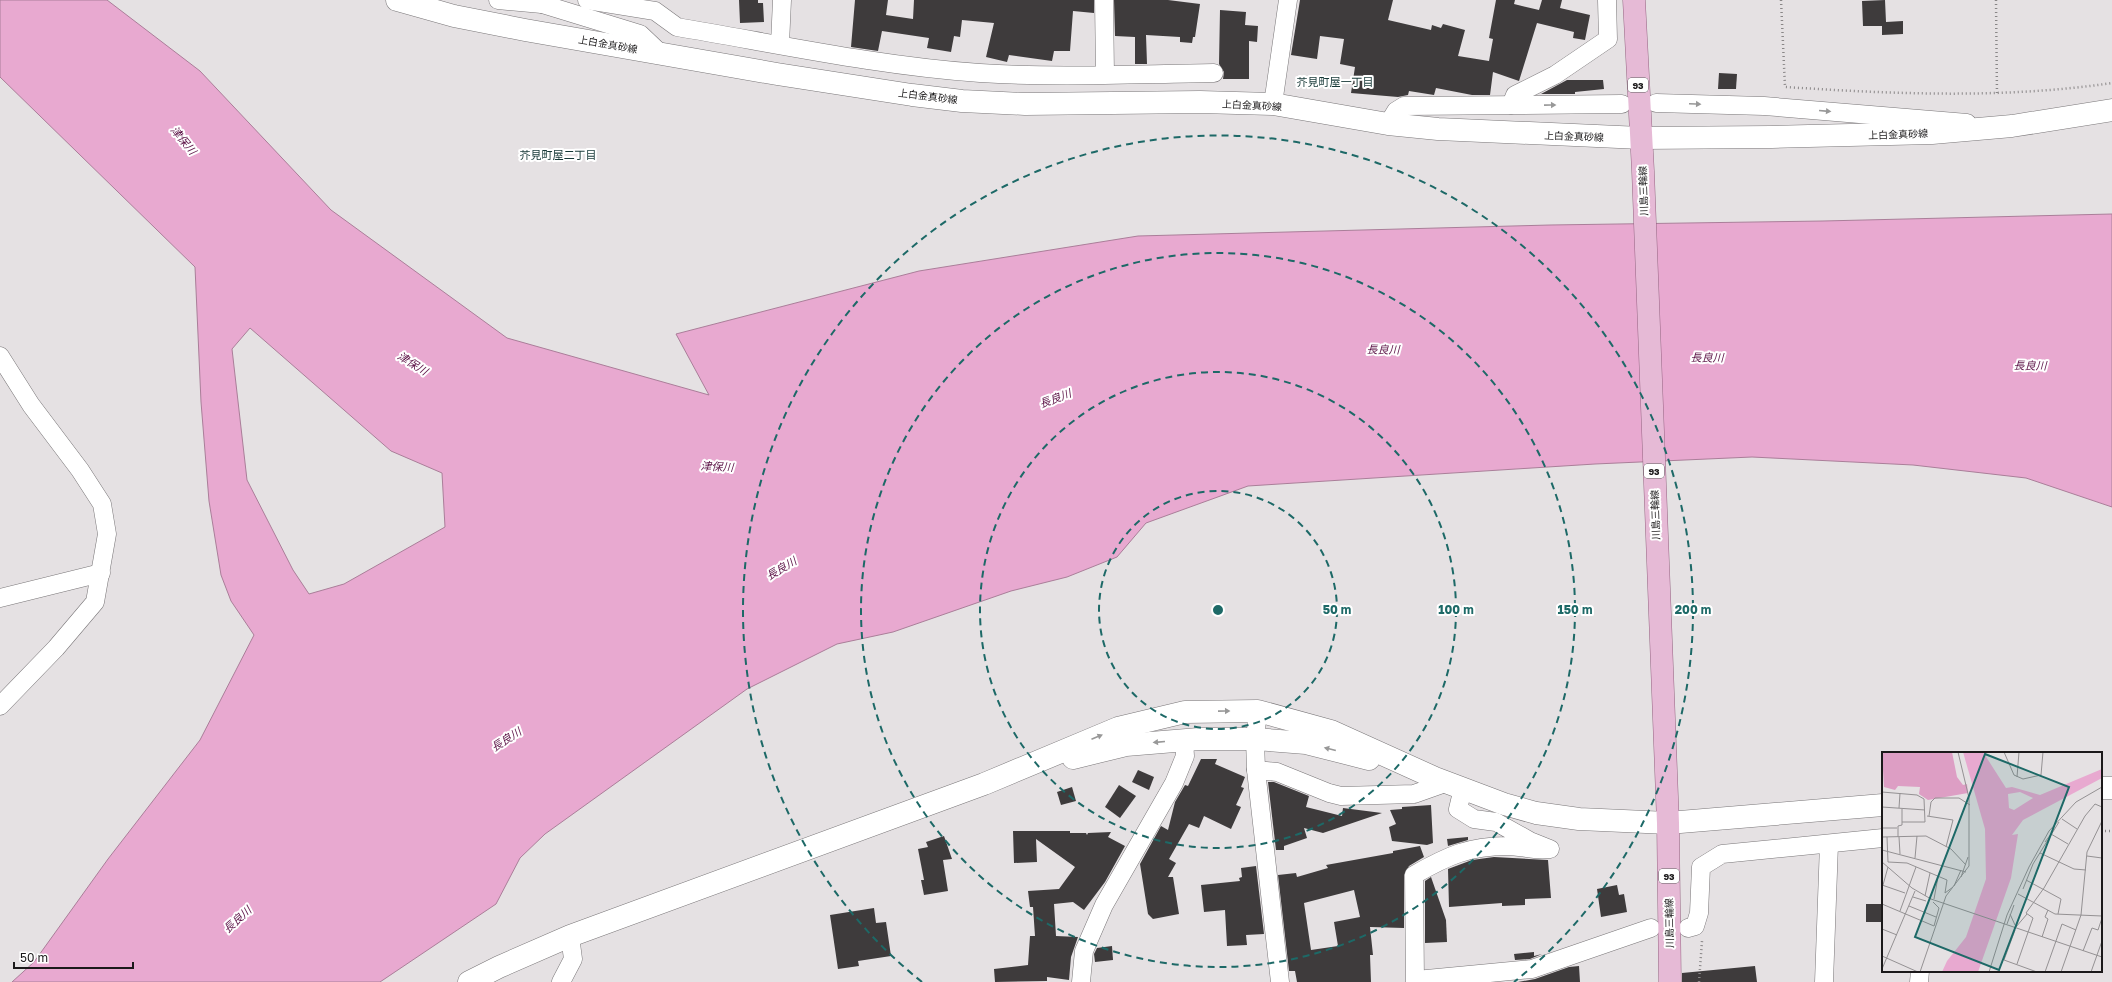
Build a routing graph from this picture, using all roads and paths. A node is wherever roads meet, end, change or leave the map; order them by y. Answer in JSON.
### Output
{"nodes":[{"id":1,"x":498,"y":0,"type":"edge"},
{"id":2,"x":587,"y":0,"type":"edge"},
{"id":3,"x":782,"y":0,"type":"edge"},
{"id":4,"x":1104,"y":0,"type":"edge"},
{"id":5,"x":1288,"y":0,"type":"edge"},
{"id":6,"x":1607,"y":0,"type":"edge"},
{"id":7,"x":1634,"y":0,"type":"edge"},
{"id":8,"x":1781,"y":0,"type":"edge"},
{"id":9,"x":1996,"y":0,"type":"edge"},
{"id":10,"x":406,"y":1,"type":"edge"},
{"id":11,"x":542,"y":2,"type":"edge"},
{"id":12,"x":780,"y":44,"type":"junction"},
{"id":13,"x":660,"y":53,"type":"junction"},
{"id":14,"x":1214,"y":73,"type":"dead end"},
{"id":15,"x":1105,"y":74,"type":"junction"},
{"id":16,"x":2112,"y":83,"type":"edge"},
{"id":17,"x":1997,"y":94,"type":"junction"},
{"id":18,"x":1656,"y":103,"type":"dead end"},
{"id":19,"x":1273,"y":104,"type":"junction"},
{"id":20,"x":1622,"y":104,"type":"dead end"},
{"id":21,"x":1512,"y":105,"type":"junction"},
{"id":22,"x":2112,"y":110,"type":"edge"},
{"id":23,"x":1388,"y":124,"type":"junction"},
{"id":24,"x":2012,"y":126,"type":"junction"},
{"id":25,"x":1641,"y":138,"type":"junction"},
{"id":26,"x":0,"y":356,"type":"edge"},
{"id":27,"x":102,"y":573,"type":"junction"},
{"id":28,"x":0,"y":598,"type":"edge"},
{"id":29,"x":0,"y":706,"type":"edge"},
{"id":30,"x":1258,"y":711,"type":"junction"},
{"id":31,"x":1184,"y":740,"type":"junction"},
{"id":32,"x":1255,"y":740,"type":"junction"},
{"id":33,"x":1256,"y":770,"type":"junction"},
{"id":34,"x":1449,"y":783,"type":"junction"},
{"id":35,"x":984,"y":784,"type":"junction"},
{"id":36,"x":1882,"y":806,"type":"edge"},
{"id":37,"x":1668,"y":823,"type":"junction"},
{"id":38,"x":1882,"y":838,"type":"edge"},
{"id":39,"x":1829,"y":844,"type":"junction"},
{"id":40,"x":1692,"y":927,"type":"joint"},
{"id":41,"x":1651,"y":928,"type":"dead end"},
{"id":42,"x":570,"y":936,"type":"junction"},
{"id":43,"x":1920,"y":972,"type":"edge"},
{"id":44,"x":1415,"y":981,"type":"edge"},
{"id":45,"x":469,"y":982,"type":"edge"},
{"id":46,"x":561,"y":982,"type":"edge"},
{"id":47,"x":1081,"y":982,"type":"edge"},
{"id":48,"x":1280,"y":982,"type":"edge"},
{"id":49,"x":1670,"y":982,"type":"edge"},
{"id":50,"x":1699,"y":982,"type":"edge"},
{"id":51,"x":1824,"y":982,"type":"edge"},
{"id":52,"x":1919,"y":982,"type":"edge"}],
"edges":[{"from":1,"to":11,"type":"street"},
{"from":2,"to":12,"type":"street"},
{"from":3,"to":12,"type":"street"},
{"from":4,"to":15,"type":"street"},
{"from":5,"to":19,"type":"street"},
{"from":6,"to":21,"type":"street"},
{"from":7,"to":25,"type":"main road","name":"川島三輪線","number":"93"},
{"from":8,"to":17,"type":"path"},
{"from":9,"to":17,"type":"path"},
{"from":10,"to":13,"type":"street","name":"上白金真砂線"},
{"from":11,"to":13,"type":"street"},
{"from":12,"to":15,"type":"street"},
{"from":13,"to":19,"type":"street","name":"上白金真砂線"},
{"from":14,"to":15,"type":"street"},
{"from":16,"to":17,"type":"path"},
{"from":18,"to":24,"type":"street","one_way":true},
{"from":19,"to":23,"type":"street","name":"上白金真砂線"},
{"from":21,"to":20,"type":"street","one_way":true},
{"from":21,"to":23,"type":"street"},
{"from":22,"to":24,"type":"street","name":"上白金真砂線"},
{"from":23,"to":25,"type":"street","name":"上白金真砂線"},
{"from":24,"to":25,"type":"street","name":"上白金真砂線"},
{"from":25,"to":37,"type":"main road","name":"川島三輪線","number":"93"},
{"from":26,"to":27,"type":"street"},
{"from":27,"to":28,"type":"street"},
{"from":27,"to":29,"type":"street"},
{"from":30,"to":32,"type":"street"},
{"from":30,"to":34,"type":"street"},
{"from":35,"to":30,"type":"street","one_way":true},
{"from":31,"to":32,"type":"street"},
{"from":31,"to":35,"type":"street","one_way":true},
{"from":31,"to":47,"type":"street"},
{"from":32,"to":33,"type":"street"},
{"from":34,"to":32,"type":"street","one_way":true},
{"from":33,"to":34,"type":"street"},
{"from":33,"to":48,"type":"street"},
{"from":34,"to":37,"type":"street"},
{"from":34,"to":44,"type":"street"},
{"from":35,"to":42,"type":"street"},
{"from":36,"to":37,"type":"street"},
{"from":37,"to":49,"type":"main road","name":"川島三輪線","number":"93"},
{"from":38,"to":39,"type":"street"},
{"from":39,"to":40,"type":"street"},
{"from":39,"to":51,"type":"street"},
{"from":40,"to":50,"type":"path"},
{"from":41,"to":44,"type":"street"},
{"from":42,"to":45,"type":"street"},
{"from":42,"to":46,"type":"street"},
{"from":43,"to":52,"type":"street"}]}
